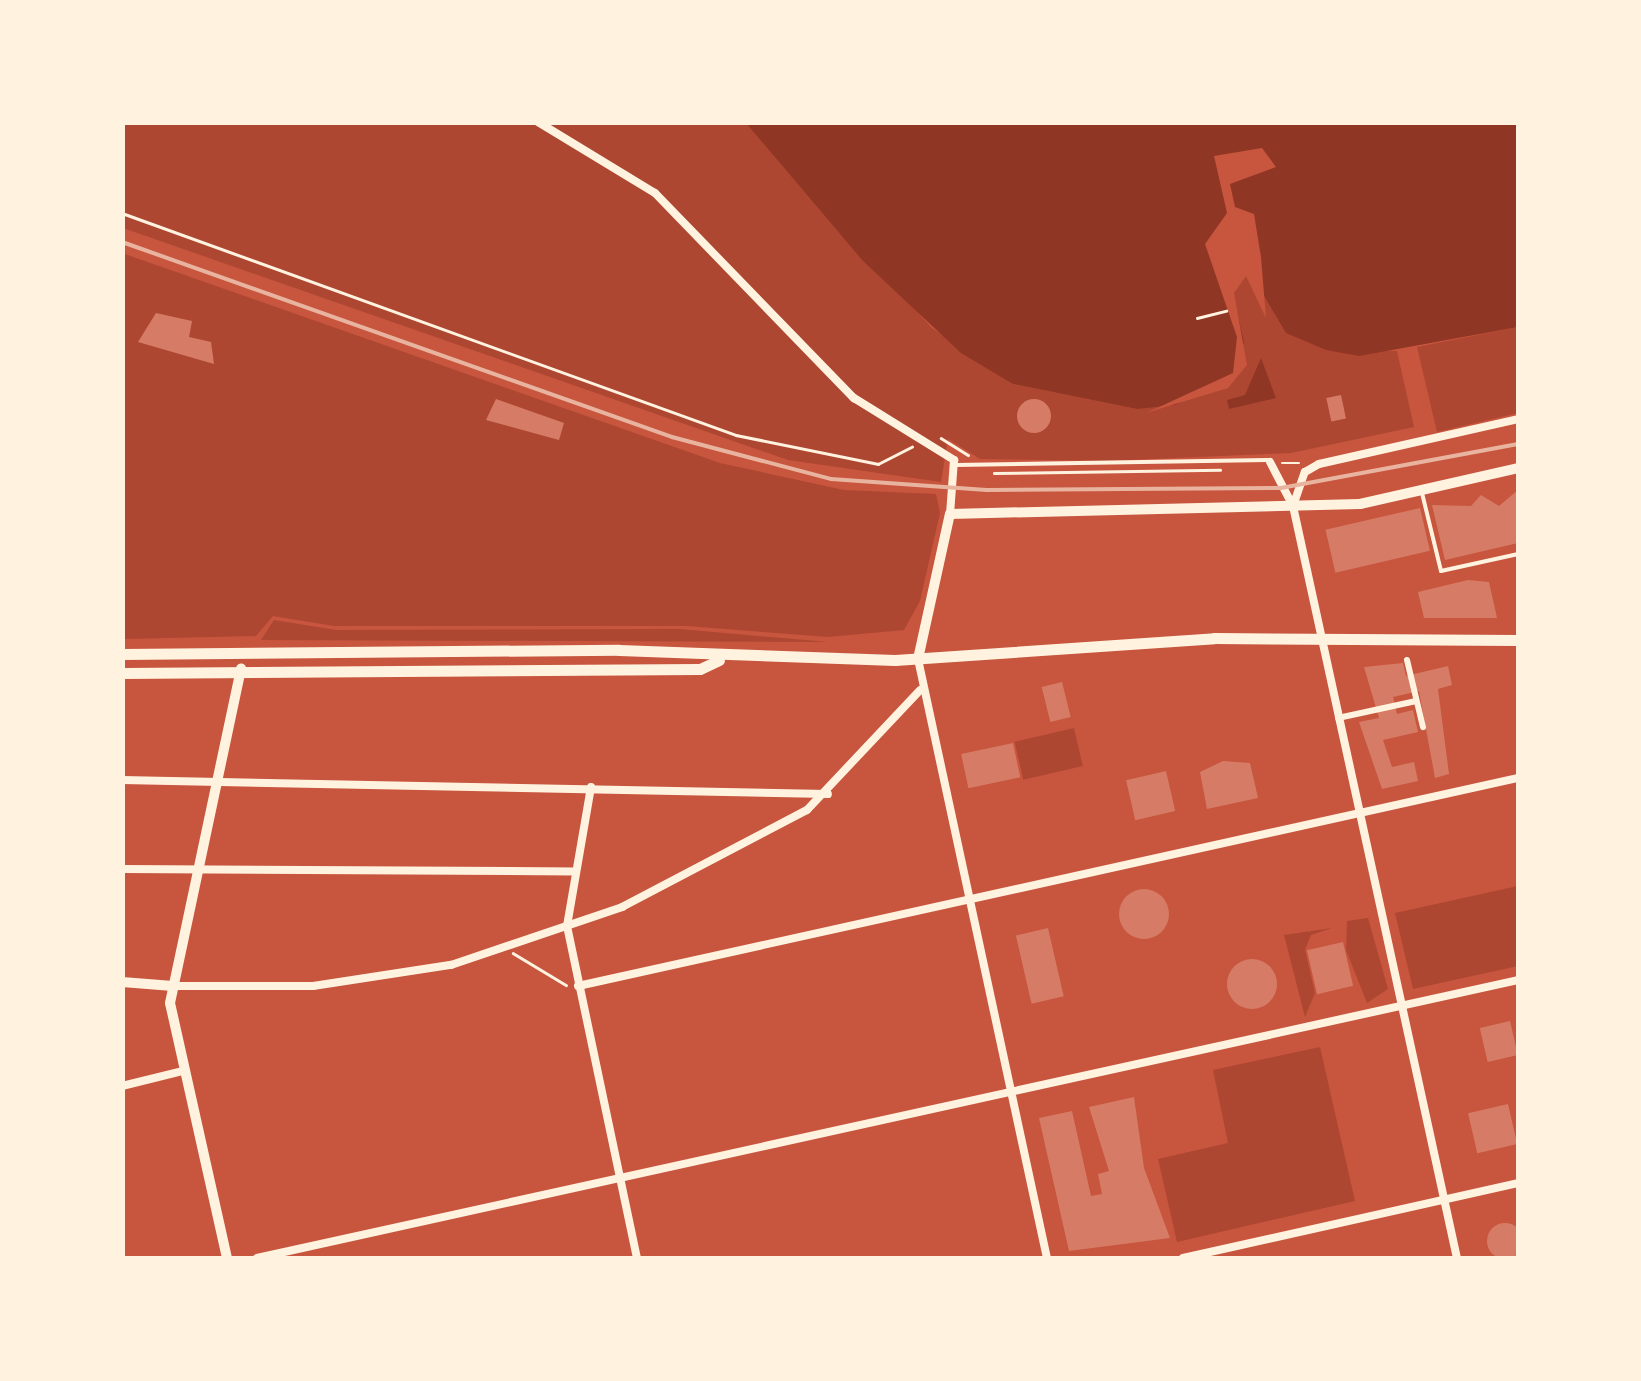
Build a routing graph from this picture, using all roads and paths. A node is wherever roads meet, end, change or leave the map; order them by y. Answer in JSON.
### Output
{"nodes":[{"id":1,"x":538,"y":122,"type":"edge"},
{"id":2,"x":122,"y":212,"type":"edge"},
{"id":3,"x":1226,"y":311,"type":"dead end"},
{"id":4,"x":1197,"y":318,"type":"dead end"},
{"id":5,"x":1518,"y":420,"type":"edge"},
{"id":6,"x":932,"y":434,"type":"dead end"},
{"id":7,"x":914,"y":446,"type":"dead end"},
{"id":8,"x":973,"y":460,"type":"dead end"},
{"id":9,"x":1270,"y":462,"type":"junction"},
{"id":10,"x":956,"y":465,"type":"junction"},
{"id":11,"x":983,"y":466,"type":"junction"},
{"id":12,"x":1309,"y":468,"type":"junction"},
{"id":13,"x":1518,"y":468,"type":"edge"},
{"id":14,"x":1230,"y":469,"type":"dead end"},
{"id":15,"x":1421,"y":490,"type":"junction"},
{"id":16,"x":1294,"y":506,"type":"junction"},
{"id":17,"x":950,"y":514,"type":"junction"},
{"id":18,"x":1518,"y":554,"type":"edge"},
{"id":19,"x":1518,"y":640,"type":"edge"},
{"id":20,"x":1322,"y":641,"type":"junction"},
{"id":21,"x":122,"y":654,"type":"edge"},
{"id":22,"x":918,"y":659,"type":"junction"},
{"id":23,"x":719,"y":660,"type":"junction"},
{"id":24,"x":1407,"y":660,"type":"dead end"},
{"id":25,"x":241,"y":668,"type":"junction"},
{"id":26,"x":122,"y":673,"type":"edge"},
{"id":27,"x":920,"y":690,"type":"junction"},
{"id":28,"x":1416,"y":701,"type":"junction"},
{"id":29,"x":1338,"y":718,"type":"junction"},
{"id":30,"x":1422,"y":727,"type":"dead end"},
{"id":31,"x":1518,"y":778,"type":"edge"},
{"id":32,"x":122,"y":780,"type":"edge"},
{"id":33,"x":218,"y":783,"type":"junction"},
{"id":34,"x":591,"y":786,"type":"junction"},
{"id":35,"x":828,"y":794,"type":"junction"},
{"id":36,"x":1359,"y":812,"type":"junction"},
{"id":37,"x":201,"y":867,"type":"junction"},
{"id":38,"x":122,"y":869,"type":"edge"},
{"id":39,"x":576,"y":871,"type":"junction"},
{"id":40,"x":968,"y":897,"type":"junction"},
{"id":41,"x":567,"y":926,"type":"junction"},
{"id":42,"x":514,"y":954,"type":"dead end"},
{"id":43,"x":1518,"y":980,"type":"edge"},
{"id":44,"x":122,"y":982,"type":"edge"},
{"id":45,"x":173,"y":986,"type":"junction"},
{"id":46,"x":578,"y":986,"type":"junction"},
{"id":47,"x":1401,"y":1006,"type":"junction"},
{"id":48,"x":183,"y":1071,"type":"junction"},
{"id":49,"x":122,"y":1086,"type":"edge"},
{"id":50,"x":1011,"y":1090,"type":"junction"},
{"id":51,"x":620,"y":1178,"type":"junction"},
{"id":52,"x":1518,"y":1183,"type":"edge"},
{"id":53,"x":1443,"y":1200,"type":"junction"},
{"id":54,"x":227,"y":1258,"type":"edge"},
{"id":55,"x":257,"y":1258,"type":"edge"},
{"id":56,"x":638,"y":1258,"type":"edge"},
{"id":57,"x":1048,"y":1258,"type":"edge"},
{"id":58,"x":1183,"y":1258,"type":"edge"},
{"id":59,"x":1456,"y":1258,"type":"edge"}],
"edges":[{"from":1,"to":10,"type":"street"},
{"from":2,"to":7,"type":"path"},
{"from":3,"to":4,"type":"path"},
{"from":5,"to":12,"type":"street"},
{"from":6,"to":8,"type":"path"},
{"from":9,"to":11,"type":"lane"},
{"from":9,"to":12,"type":"path"},
{"from":9,"to":16,"type":"street"},
{"from":10,"to":11,"type":"lane"},
{"from":10,"to":17,"type":"street"},
{"from":11,"to":14,"type":"path"},
{"from":12,"to":16,"type":"street"},
{"from":13,"to":15,"type":"street"},
{"from":15,"to":16,"type":"street"},
{"from":15,"to":18,"type":"lane"},
{"from":16,"to":17,"type":"street"},
{"from":16,"to":20,"type":"street"},
{"from":17,"to":22,"type":"street"},
{"from":19,"to":20,"type":"main road"},
{"from":20,"to":22,"type":"main road"},
{"from":20,"to":29,"type":"street"},
{"from":21,"to":23,"type":"main road"},
{"from":22,"to":23,"type":"main road"},
{"from":22,"to":27,"type":"street"},
{"from":23,"to":25,"type":"main road"},
{"from":24,"to":28,"type":"street"},
{"from":25,"to":26,"type":"main road"},
{"from":25,"to":33,"type":"street"},
{"from":27,"to":35,"type":"street"},
{"from":27,"to":40,"type":"street"},
{"from":28,"to":29,"type":"street"},
{"from":28,"to":30,"type":"street"},
{"from":29,"to":36,"type":"street"},
{"from":31,"to":36,"type":"street"},
{"from":32,"to":33,"type":"street"},
{"from":33,"to":34,"type":"street"},
{"from":33,"to":37,"type":"street"},
{"from":34,"to":35,"type":"street"},
{"from":34,"to":39,"type":"street"},
{"from":35,"to":41,"type":"street"},
{"from":36,"to":40,"type":"street"},
{"from":36,"to":47,"type":"street"},
{"from":37,"to":38,"type":"street"},
{"from":37,"to":39,"type":"street"},
{"from":37,"to":45,"type":"street"},
{"from":39,"to":41,"type":"street"},
{"from":40,"to":46,"type":"street"},
{"from":40,"to":50,"type":"street"},
{"from":41,"to":45,"type":"street"},
{"from":41,"to":46,"type":"street"},
{"from":42,"to":46,"type":"path"},
{"from":43,"to":47,"type":"street"},
{"from":44,"to":45,"type":"street"},
{"from":45,"to":48,"type":"street"},
{"from":46,"to":51,"type":"street"},
{"from":47,"to":50,"type":"street"},
{"from":47,"to":53,"type":"street"},
{"from":48,"to":49,"type":"street"},
{"from":48,"to":54,"type":"street"},
{"from":50,"to":51,"type":"street"},
{"from":50,"to":57,"type":"street"},
{"from":51,"to":55,"type":"street"},
{"from":51,"to":56,"type":"street"},
{"from":52,"to":53,"type":"street"},
{"from":53,"to":58,"type":"street"},
{"from":53,"to":59,"type":"street"}]}
